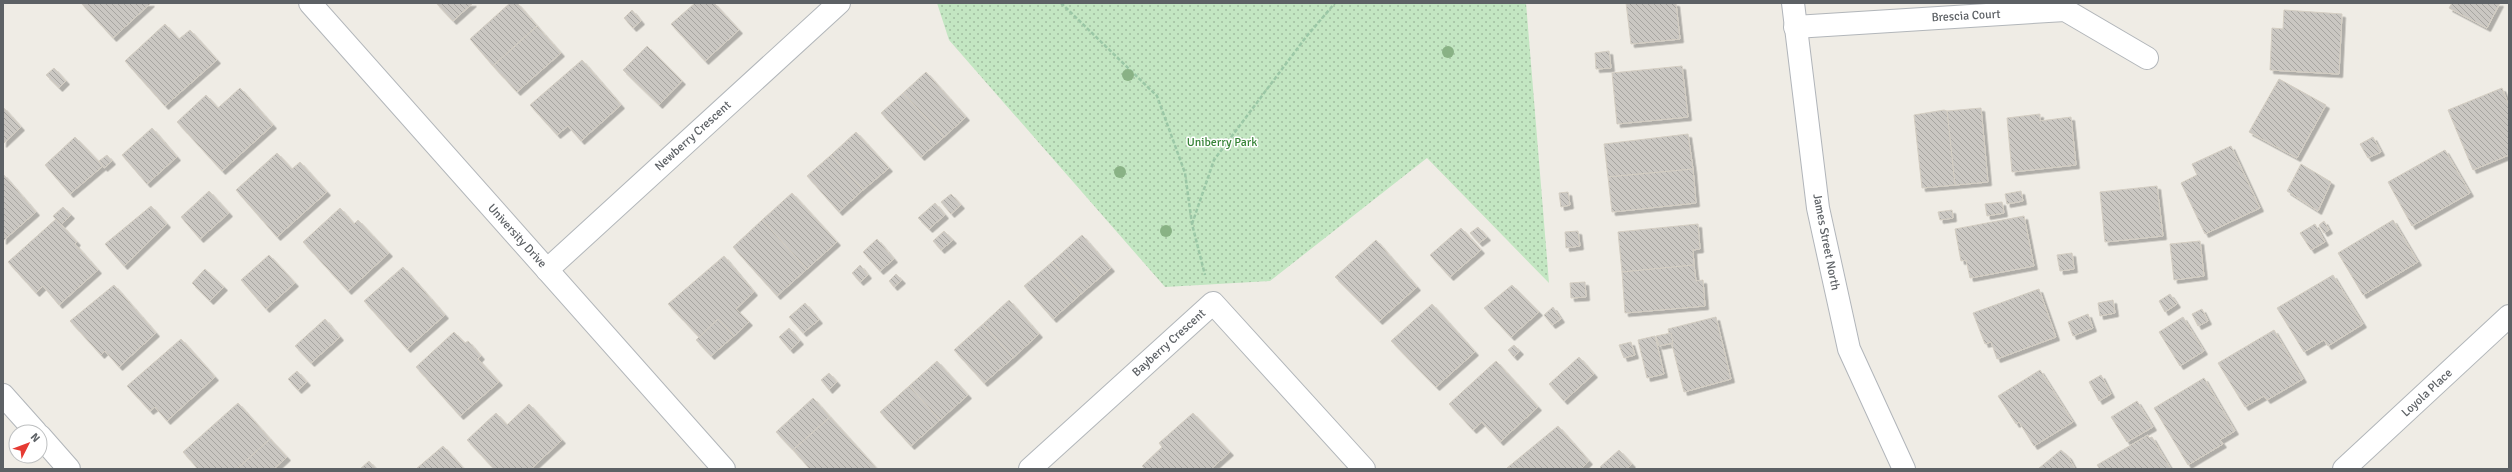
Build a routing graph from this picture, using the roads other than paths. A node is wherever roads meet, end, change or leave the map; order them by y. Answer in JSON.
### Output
{"nodes":[{"id":1,"x":310,"y":3,"type":"edge"},
{"id":2,"x":839,"y":3,"type":"edge"},
{"id":3,"x":1793,"y":3,"type":"edge"},
{"id":4,"x":1795,"y":27,"type":"junction"},
{"id":5,"x":2147,"y":58,"type":"dead end"},
{"id":6,"x":547,"y":270,"type":"junction"},
{"id":7,"x":2509,"y":316,"type":"edge"},
{"id":8,"x":3,"y":395,"type":"edge"},
{"id":9,"x":29,"y":424,"type":"edge"},
{"id":10,"x":48,"y":445,"type":"edge"},
{"id":11,"x":69,"y":469,"type":"edge"},
{"id":12,"x":724,"y":469,"type":"edge"},
{"id":13,"x":1030,"y":469,"type":"edge"},
{"id":14,"x":1364,"y":469,"type":"edge"},
{"id":15,"x":1904,"y":469,"type":"edge"},
{"id":16,"x":2344,"y":469,"type":"edge"}],
"edges":[{"from":1,"to":6,"type":"street","name":"University Drive"},
{"from":2,"to":6,"type":"street","name":"Newberry Crescent"},
{"from":3,"to":4,"type":"street","name":"James Street North"},
{"from":4,"to":5,"type":"street","name":"Brescia Court"},
{"from":4,"to":15,"type":"street","name":"James Street North"},
{"from":6,"to":12,"type":"street","name":"University Drive"},
{"from":7,"to":16,"type":"street","name":"Loyola Place"},
{"from":8,"to":9,"type":"street"},
{"from":10,"to":11,"type":"street"},
{"from":13,"to":14,"type":"street","name":"Bayberry Crescent"}]}
